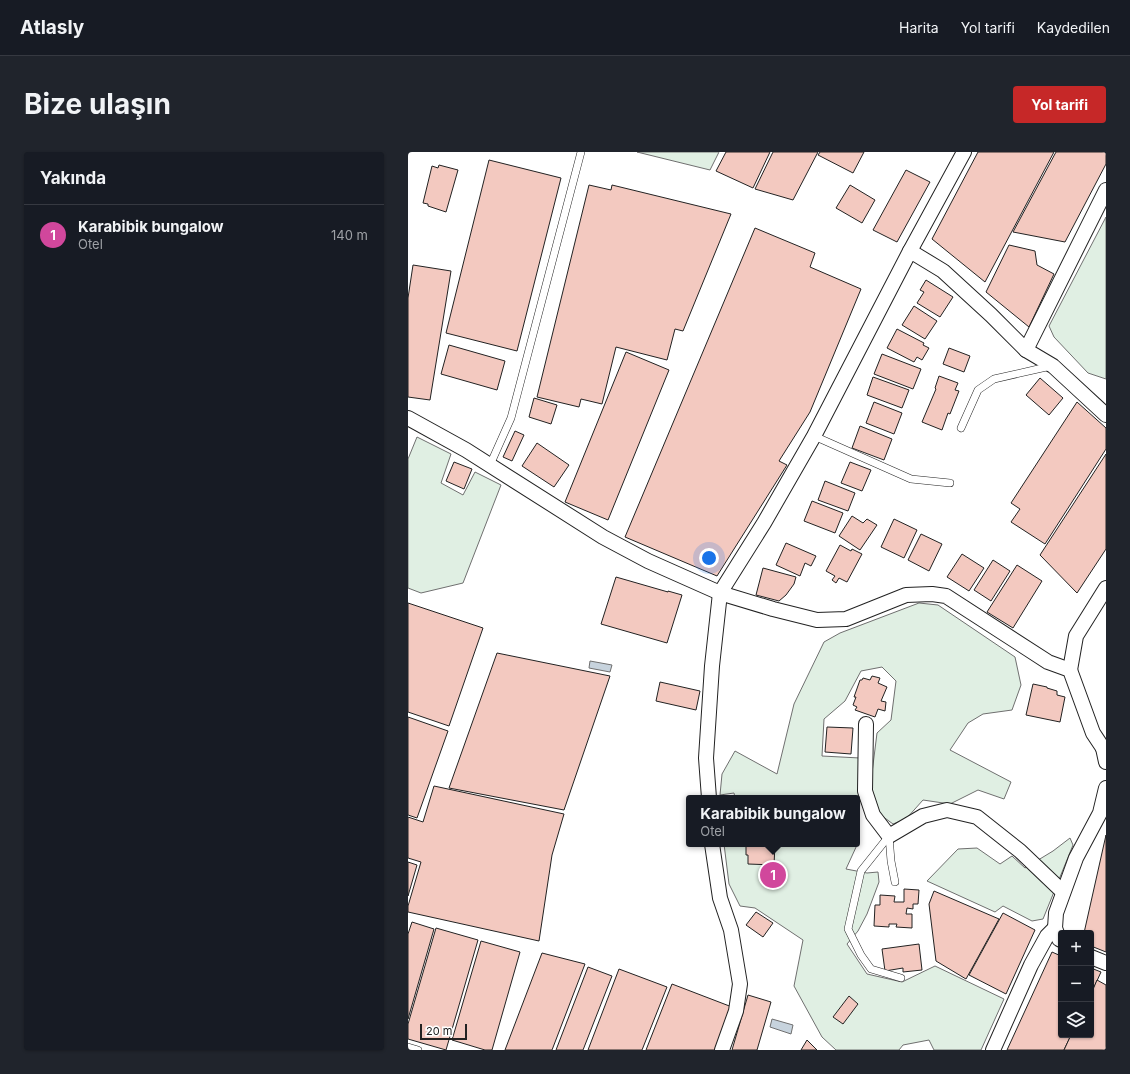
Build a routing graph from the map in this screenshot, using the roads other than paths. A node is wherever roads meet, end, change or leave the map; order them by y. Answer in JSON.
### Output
{"nodes":[{"id":1,"x":581,"y":152,"type":"edge"},
{"id":2,"x":964,"y":152,"type":"edge"},
{"id":3,"x":1106,"y":190,"type":"edge"},
{"id":4,"x":910,"y":251,"type":"junction"},
{"id":5,"x":1026,"y":350,"type":"junction"},
{"id":6,"x":1053,"y":366,"type":"junction"},
{"id":7,"x":1106,"y":415,"type":"edge"},
{"id":8,"x":408,"y":418,"type":"edge"},
{"id":9,"x":962,"y":428,"type":"dead end"},
{"id":10,"x":814,"y":436,"type":"junction"},
{"id":11,"x":490,"y":465,"type":"junction"},
{"id":12,"x":950,"y":483,"type":"dead end"},
{"id":13,"x":1106,"y":588,"type":"edge"},
{"id":14,"x":720,"y":593,"type":"junction"},
{"id":15,"x":1070,"y":670,"type":"junction"},
{"id":16,"x":866,"y":724,"type":"dead end"},
{"id":17,"x":1105,"y":748,"type":"edge"},
{"id":18,"x":1106,"y":762,"type":"edge"},
{"id":19,"x":1106,"y":788,"type":"edge"},
{"id":20,"x":709,"y":795,"type":"edge"},
{"id":21,"x":889,"y":836,"type":"junction"},
{"id":22,"x":712,"y":847,"type":"edge"},
{"id":23,"x":896,"y":882,"type":"dead end"},
{"id":24,"x":1063,"y":892,"type":"junction"},
{"id":25,"x":1058,"y":934,"type":"edge"},
{"id":26,"x":1094,"y":958,"type":"edge"},
{"id":27,"x":1106,"y":963,"type":"edge"},
{"id":28,"x":901,"y":978,"type":"dead end"},
{"id":29,"x":408,"y":1047,"type":"edge"},
{"id":30,"x":418,"y":1050,"type":"edge"},
{"id":31,"x":722,"y":1050,"type":"edge"},
{"id":32,"x":993,"y":1050,"type":"edge"}],
"edges":[{"from":1,"to":11,"type":"lane"},
{"from":2,"to":4,"type":"street"},
{"from":3,"to":5,"type":"street"},
{"from":4,"to":5,"type":"street"},
{"from":4,"to":10,"type":"street"},
{"from":5,"to":6,"type":"street"},
{"from":6,"to":7,"type":"street"},
{"from":6,"to":9,"type":"lane"},
{"from":8,"to":11,"type":"street"},
{"from":10,"to":12,"type":"lane"},
{"from":10,"to":14,"type":"street"},
{"from":11,"to":14,"type":"street"},
{"from":13,"to":15,"type":"street"},
{"from":14,"to":15,"type":"street"},
{"from":14,"to":20,"type":"street"},
{"from":15,"to":17,"type":"street"},
{"from":16,"to":21,"type":"street"},
{"from":17,"to":18,"type":"street"},
{"from":19,"to":24,"type":"street"},
{"from":21,"to":23,"type":"lane"},
{"from":21,"to":24,"type":"street"},
{"from":21,"to":28,"type":"lane"},
{"from":22,"to":31,"type":"street"},
{"from":24,"to":25,"type":"street"},
{"from":25,"to":32,"type":"street"},
{"from":26,"to":27,"type":"street"},
{"from":29,"to":30,"type":"lane"}]}
